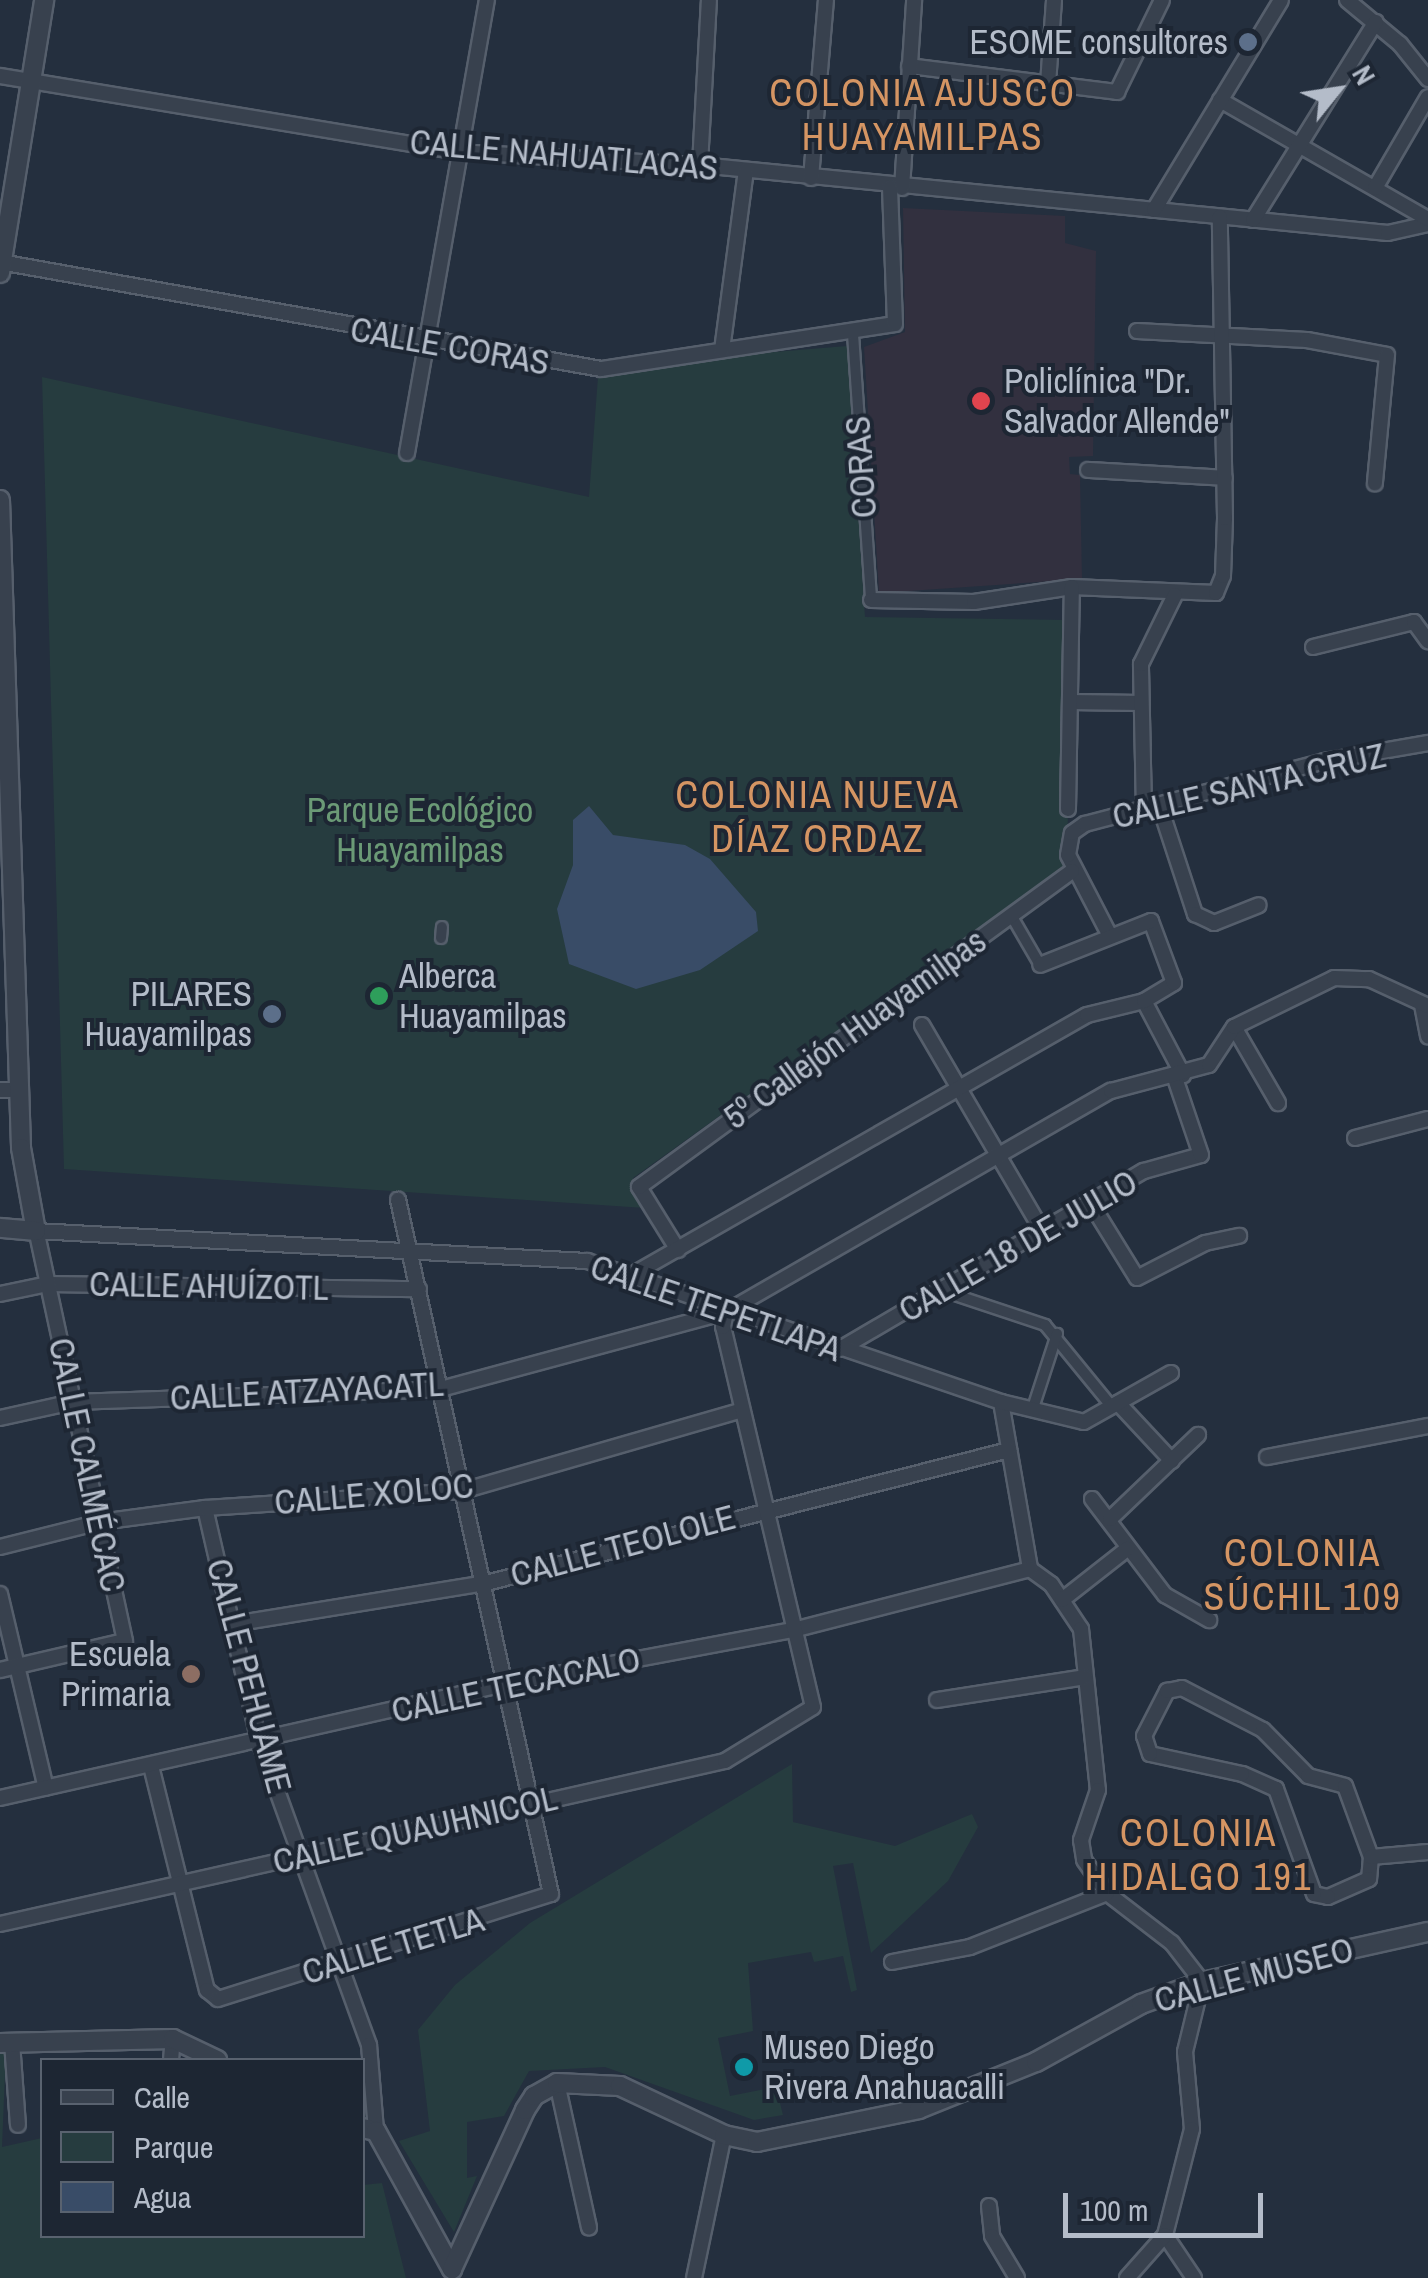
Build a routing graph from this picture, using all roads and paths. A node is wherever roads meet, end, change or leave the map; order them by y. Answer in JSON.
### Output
{"nodes":[{"id":1,"x":44,"y":0,"type":"edge"},
{"id":2,"x":487,"y":0,"type":"edge"},
{"id":3,"x":709,"y":0,"type":"edge"},
{"id":4,"x":826,"y":0,"type":"edge"},
{"id":5,"x":914,"y":0,"type":"edge"},
{"id":6,"x":1054,"y":0,"type":"edge"},
{"id":7,"x":1162,"y":0,"type":"edge"},
{"id":8,"x":1282,"y":0,"type":"edge"},
{"id":9,"x":1348,"y":0,"type":"edge"},
{"id":10,"x":1376,"y":22,"type":"junction"},
{"id":11,"x":909,"y":66,"type":"junction"},
{"id":12,"x":0,"y":76,"type":"edge"},
{"id":13,"x":1428,"y":78,"type":"edge"},
{"id":14,"x":30,"y":82,"type":"junction"},
{"id":15,"x":1048,"y":84,"type":"junction"},
{"id":16,"x":1428,"y":98,"type":"edge"},
{"id":17,"x":1220,"y":100,"type":"junction"},
{"id":18,"x":1297,"y":146,"type":"junction"},
{"id":19,"x":458,"y":152,"type":"junction"},
{"id":20,"x":700,"y":165,"type":"junction"},
{"id":21,"x":746,"y":171,"type":"junction"},
{"id":22,"x":811,"y":178,"type":"junction"},
{"id":23,"x":896,"y":188,"type":"junction"},
{"id":24,"x":1375,"y":188,"type":"junction"},
{"id":25,"x":1154,"y":210,"type":"junction"},
{"id":26,"x":1220,"y":217,"type":"junction"},
{"id":27,"x":1253,"y":220,"type":"junction"},
{"id":28,"x":1428,"y":221,"type":"edge"},
{"id":29,"x":0,"y":262,"type":"edge"},
{"id":30,"x":0,"y":273,"type":"edge"},
{"id":31,"x":1138,"y":330,"type":"dead end"},
{"id":32,"x":852,"y":334,"type":"junction"},
{"id":33,"x":1222,"y":337,"type":"junction"},
{"id":34,"x":428,"y":342,"type":"junction"},
{"id":35,"x":722,"y":350,"type":"junction"},
{"id":36,"x":407,"y":453,"type":"dead end"},
{"id":37,"x":1088,"y":470,"type":"dead end"},
{"id":38,"x":1225,"y":478,"type":"junction"},
{"id":39,"x":1375,"y":483,"type":"dead end"},
{"id":40,"x":0,"y":500,"type":"edge"},
{"id":41,"x":2,"y":574,"type":"edge"},
{"id":42,"x":1072,"y":587,"type":"junction"},
{"id":43,"x":1175,"y":595,"type":"junction"},
{"id":44,"x":871,"y":600,"type":"joint"},
{"id":45,"x":1428,"y":641,"type":"edge"},
{"id":46,"x":1313,"y":647,"type":"dead end"},
{"id":47,"x":4,"y":651,"type":"edge"},
{"id":48,"x":1071,"y":702,"type":"junction"},
{"id":49,"x":1141,"y":703,"type":"junction"},
{"id":50,"x":4,"y":739,"type":"edge"},
{"id":51,"x":1428,"y":743,"type":"edge"},
{"id":52,"x":1160,"y":808,"type":"junction"},
{"id":53,"x":1144,"y":811,"type":"junction"},
{"id":54,"x":6,"y":820,"type":"edge"},
{"id":55,"x":1069,"y":822,"type":"junction"},
{"id":56,"x":1072,"y":871,"type":"junction"},
{"id":57,"x":8,"y":904,"type":"edge"},
{"id":58,"x":1259,"y":905,"type":"dead end"},
{"id":59,"x":1011,"y":915,"type":"junction"},
{"id":60,"x":1110,"y":936,"type":"junction"},
{"id":61,"x":1040,"y":965,"type":"joint"},
{"id":62,"x":8,"y":978,"type":"edge"},
{"id":63,"x":1144,"y":1000,"type":"junction"},
{"id":64,"x":1425,"y":1006,"type":"edge"},
{"id":65,"x":922,"y":1025,"type":"dead end"},
{"id":66,"x":1234,"y":1027,"type":"junction"},
{"id":67,"x":1428,"y":1036,"type":"edge"},
{"id":68,"x":1179,"y":1077,"type":"junction"},
{"id":69,"x":9,"y":1090,"type":"edge"},
{"id":70,"x":958,"y":1090,"type":"junction"},
{"id":71,"x":1278,"y":1102,"type":"dead end"},
{"id":72,"x":1428,"y":1120,"type":"edge"},
{"id":73,"x":1355,"y":1138,"type":"dead end"},
{"id":74,"x":999,"y":1161,"type":"junction"},
{"id":75,"x":398,"y":1200,"type":"dead end"},
{"id":76,"x":1090,"y":1202,"type":"junction"},
{"id":77,"x":0,"y":1228,"type":"edge"},
{"id":78,"x":1042,"y":1230,"type":"junction"},
{"id":79,"x":36,"y":1231,"type":"junction"},
{"id":80,"x":1240,"y":1236,"type":"dead end"},
{"id":81,"x":678,"y":1250,"type":"junction"},
{"id":82,"x":412,"y":1256,"type":"junction"},
{"id":83,"x":630,"y":1276,"type":"junction"},
{"id":84,"x":48,"y":1284,"type":"junction"},
{"id":85,"x":419,"y":1289,"type":"junction"},
{"id":86,"x":940,"y":1290,"type":"junction"},
{"id":87,"x":0,"y":1294,"type":"edge"},
{"id":88,"x":726,"y":1312,"type":"junction"},
{"id":89,"x":1058,"y":1334,"type":"junction"},
{"id":90,"x":840,"y":1349,"type":"junction"},
{"id":91,"x":1171,"y":1373,"type":"dead end"},
{"id":92,"x":441,"y":1389,"type":"junction"},
{"id":93,"x":73,"y":1402,"type":"junction"},
{"id":94,"x":1001,"y":1402,"type":"junction"},
{"id":95,"x":1115,"y":1405,"type":"junction"},
{"id":96,"x":1033,"y":1408,"type":"junction"},
{"id":97,"x":742,"y":1410,"type":"junction"},
{"id":98,"x":0,"y":1418,"type":"edge"},
{"id":99,"x":1428,"y":1426,"type":"edge"},
{"id":100,"x":1198,"y":1435,"type":"dead end"},
{"id":101,"x":1009,"y":1450,"type":"junction"},
{"id":102,"x":1267,"y":1457,"type":"dead end"},
{"id":103,"x":1172,"y":1461,"type":"junction"},
{"id":104,"x":462,"y":1491,"type":"junction"},
{"id":105,"x":1092,"y":1499,"type":"dead end"},
{"id":106,"x":205,"y":1508,"type":"junction"},
{"id":107,"x":765,"y":1508,"type":"junction"},
{"id":108,"x":1110,"y":1519,"type":"junction"},
{"id":109,"x":100,"y":1522,"type":"junction"},
{"id":110,"x":0,"y":1546,"type":"edge"},
{"id":111,"x":1127,"y":1549,"type":"junction"},
{"id":112,"x":1030,"y":1568,"type":"junction"},
{"id":113,"x":486,"y":1584,"type":"junction"},
{"id":114,"x":0,"y":1594,"type":"edge"},
{"id":115,"x":1062,"y":1600,"type":"junction"},
{"id":116,"x":1209,"y":1620,"type":"dead end"},
{"id":117,"x":233,"y":1624,"type":"junction"},
{"id":118,"x":797,"y":1629,"type":"junction"},
{"id":119,"x":18,"y":1666,"type":"junction"},
{"id":120,"x":0,"y":1670,"type":"edge"},
{"id":121,"x":1085,"y":1676,"type":"junction"},
{"id":122,"x":509,"y":1683,"type":"junction"},
{"id":123,"x":937,"y":1700,"type":"dead end"},
{"id":124,"x":259,"y":1741,"type":"junction"},
{"id":125,"x":150,"y":1766,"type":"junction"},
{"id":126,"x":46,"y":1788,"type":"junction"},
{"id":127,"x":0,"y":1798,"type":"edge"},
{"id":128,"x":536,"y":1804,"type":"junction"},
{"id":129,"x":1428,"y":1852,"type":"edge"},
{"id":130,"x":300,"y":1855,"type":"junction"},
{"id":131,"x":1371,"y":1856,"type":"junction"},
{"id":132,"x":180,"y":1884,"type":"junction"},
{"id":133,"x":1108,"y":1894,"type":"junction"},
{"id":134,"x":0,"y":1924,"type":"edge"},
{"id":135,"x":1428,"y":1932,"type":"edge"},
{"id":136,"x":892,"y":1962,"type":"dead end"},
{"id":137,"x":339,"y":1964,"type":"junction"},
{"id":138,"x":1202,"y":1982,"type":"junction"},
{"id":139,"x":173,"y":2039,"type":"junction"},
{"id":140,"x":6,"y":2042,"type":"edge"},
{"id":141,"x":171,"y":2058,"type":"edge"},
{"id":142,"x":213,"y":2058,"type":"edge"},
{"id":143,"x":557,"y":2083,"type":"junction"},
{"id":144,"x":18,"y":2125,"type":"dead end"},
{"id":145,"x":369,"y":2129,"type":"edge"},
{"id":146,"x":724,"y":2134,"type":"junction"},
{"id":147,"x":990,"y":2206,"type":"dead end"},
{"id":148,"x":589,"y":2228,"type":"dead end"},
{"id":149,"x":1165,"y":2236,"type":"junction"},
{"id":150,"x":452,"y":2274,"type":"edge"},
{"id":151,"x":694,"y":2278,"type":"edge"},
{"id":152,"x":1017,"y":2278,"type":"edge"},
{"id":153,"x":1127,"y":2278,"type":"edge"},
{"id":154,"x":1194,"y":2278,"type":"edge"}],
"edges":[{"from":1,"to":14,"type":"street"},
{"from":2,"to":19,"type":"street"},
{"from":3,"to":20,"type":"street"},
{"from":4,"to":22,"type":"street"},
{"from":5,"to":11,"type":"street"},
{"from":6,"to":15,"type":"street"},
{"from":7,"to":15,"type":"street"},
{"from":8,"to":17,"type":"street"},
{"from":9,"to":10,"type":"street"},
{"from":10,"to":13,"type":"street"},
{"from":10,"to":18,"type":"street"},
{"from":11,"to":15,"type":"street"},
{"from":11,"to":23,"type":"street"},
{"from":12,"to":14,"type":"street","name":"CALLE NAHUATLACAS"},
{"from":14,"to":19,"type":"street","name":"CALLE NAHUATLACAS"},
{"from":14,"to":29,"type":"street"},
{"from":16,"to":24,"type":"street"},
{"from":17,"to":18,"type":"street"},
{"from":17,"to":25,"type":"street"},
{"from":18,"to":24,"type":"street"},
{"from":18,"to":27,"type":"street"},
{"from":19,"to":20,"type":"street","name":"CALLE NAHUATLACAS"},
{"from":19,"to":34,"type":"street"},
{"from":20,"to":21,"type":"street","name":"CALLE NAHUATLACAS"},
{"from":21,"to":22,"type":"street","name":"CALLE NAHUATLACAS"},
{"from":21,"to":35,"type":"street"},
{"from":22,"to":23,"type":"street","name":"CALLE NAHUATLACAS"},
{"from":23,"to":25,"type":"street","name":"CALLE NAHUATLACAS"},
{"from":23,"to":32,"type":"street","name":"CALLE CORAS"},
{"from":24,"to":28,"type":"street"},
{"from":25,"to":26,"type":"street","name":"CALLE NAHUATLACAS"},
{"from":26,"to":27,"type":"street","name":"CALLE NAHUATLACAS"},
{"from":26,"to":33,"type":"street"},
{"from":27,"to":28,"type":"street","name":"CALLE NAHUATLACAS"},
{"from":29,"to":30,"type":"street"},
{"from":29,"to":34,"type":"street","name":"CALLE CORAS"},
{"from":31,"to":33,"type":"street"},
{"from":32,"to":35,"type":"street","name":"CALLE CORAS"},
{"from":32,"to":44,"type":"street","name":"CORAS"},
{"from":33,"to":38,"type":"street"},
{"from":33,"to":39,"type":"street"},
{"from":34,"to":35,"type":"street","name":"CALLE CORAS"},
{"from":34,"to":36,"type":"street"},
{"from":37,"to":38,"type":"street"},
{"from":38,"to":43,"type":"street"},
{"from":40,"to":41,"type":"street"},
{"from":41,"to":47,"type":"street"},
{"from":42,"to":43,"type":"street"},
{"from":42,"to":44,"type":"street"},
{"from":42,"to":48,"type":"street"},
{"from":43,"to":49,"type":"street"},
{"from":45,"to":46,"type":"street"},
{"from":47,"to":50,"type":"street"},
{"from":48,"to":49,"type":"street"},
{"from":48,"to":55,"type":"street"},
{"from":49,"to":53,"type":"street"},
{"from":50,"to":54,"type":"street"},
{"from":51,"to":52,"type":"street","name":"CALLE SANTA CRUZ"},
{"from":52,"to":53,"type":"street","name":"CALLE SANTA CRUZ"},
{"from":52,"to":58,"type":"street"},
{"from":53,"to":55,"type":"street","name":"CALLE SANTA CRUZ"},
{"from":54,"to":57,"type":"street"},
{"from":55,"to":56,"type":"street"},
{"from":56,"to":59,"type":"street","name":"5º Callejón Huayamilpas"},
{"from":56,"to":60,"type":"street"},
{"from":57,"to":62,"type":"street"},
{"from":59,"to":61,"type":"street"},
{"from":59,"to":81,"type":"street","name":"5º Callejón Huayamilpas"},
{"from":60,"to":61,"type":"street"},
{"from":60,"to":63,"type":"street"},
{"from":62,"to":69,"type":"street"},
{"from":63,"to":68,"type":"street"},
{"from":63,"to":70,"type":"street"},
{"from":64,"to":66,"type":"street"},
{"from":64,"to":67,"type":"street"},
{"from":65,"to":70,"type":"street"},
{"from":66,"to":68,"type":"street"},
{"from":66,"to":71,"type":"street"},
{"from":68,"to":74,"type":"street","name":"CALLE ATZAYACATL"},
{"from":68,"to":76,"type":"street","name":"CALLE 18 DE JULIO"},
{"from":69,"to":79,"type":"street"},
{"from":70,"to":74,"type":"street"},
{"from":70,"to":81,"type":"street"},
{"from":72,"to":73,"type":"street"},
{"from":74,"to":78,"type":"street"},
{"from":74,"to":88,"type":"street","name":"CALLE ATZAYACATL"},
{"from":75,"to":82,"type":"street"},
{"from":76,"to":78,"type":"street","name":"CALLE 18 DE JULIO"},
{"from":76,"to":80,"type":"street"},
{"from":77,"to":79,"type":"street","name":"CALLE TEPETLAPA"},
{"from":78,"to":86,"type":"street","name":"CALLE 18 DE JULIO"},
{"from":79,"to":82,"type":"street","name":"CALLE TEPETLAPA"},
{"from":79,"to":84,"type":"street","name":"CALLE CALMÉCAC"},
{"from":81,"to":83,"type":"street"},
{"from":82,"to":83,"type":"street","name":"CALLE TEPETLAPA"},
{"from":82,"to":85,"type":"street"},
{"from":83,"to":88,"type":"street","name":"CALLE TEPETLAPA"},
{"from":84,"to":85,"type":"street","name":"CALLE AHUÍZOTL"},
{"from":84,"to":87,"type":"street","name":"CALLE AHUÍZOTL"},
{"from":84,"to":93,"type":"street","name":"CALLE CALMÉCAC"},
{"from":85,"to":92,"type":"street"},
{"from":86,"to":89,"type":"street"},
{"from":86,"to":90,"type":"street","name":"CALLE 18 DE JULIO"},
{"from":88,"to":90,"type":"street","name":"CALLE TEPETLAPA"},
{"from":88,"to":92,"type":"street","name":"CALLE ATZAYACATL"},
{"from":88,"to":97,"type":"street"},
{"from":89,"to":95,"type":"street"},
{"from":89,"to":96,"type":"street"},
{"from":90,"to":94,"type":"street","name":"CALLE TEPETLAPA"},
{"from":91,"to":95,"type":"street","name":"CALLE TEPETLAPA"},
{"from":92,"to":93,"type":"street","name":"CALLE ATZAYACATL"},
{"from":92,"to":104,"type":"street"},
{"from":93,"to":98,"type":"street","name":"CALLE ATZAYACATL"},
{"from":93,"to":109,"type":"street","name":"CALLE CALMÉCAC"},
{"from":94,"to":96,"type":"street","name":"CALLE TEPETLAPA"},
{"from":94,"to":101,"type":"street"},
{"from":95,"to":96,"type":"street","name":"CALLE TEPETLAPA"},
{"from":95,"to":103,"type":"street"},
{"from":97,"to":104,"type":"street","name":"CALLE XOLOC"},
{"from":97,"to":107,"type":"street"},
{"from":99,"to":102,"type":"street"},
{"from":100,"to":103,"type":"street"},
{"from":101,"to":107,"type":"street","name":"CALLE TEOLOLE"},
{"from":101,"to":112,"type":"street"},
{"from":103,"to":108,"type":"street"},
{"from":104,"to":106,"type":"street","name":"CALLE XOLOC"},
{"from":104,"to":113,"type":"street"},
{"from":105,"to":108,"type":"street"},
{"from":106,"to":109,"type":"street","name":"CALLE XOLOC"},
{"from":106,"to":117,"type":"street","name":"CALLE PEHUAME"},
{"from":107,"to":113,"type":"street","name":"CALLE TEOLOLE"},
{"from":107,"to":118,"type":"street"},
{"from":108,"to":111,"type":"street"},
{"from":109,"to":110,"type":"street","name":"CALLE XOLOC"},
{"from":109,"to":119,"type":"street","name":"CALLE CALMÉCAC"},
{"from":111,"to":115,"type":"street"},
{"from":111,"to":116,"type":"street"},
{"from":112,"to":115,"type":"street"},
{"from":112,"to":118,"type":"street","name":"CALLE TECACALO"},
{"from":113,"to":117,"type":"street","name":"CALLE TEOLOLE"},
{"from":113,"to":122,"type":"street"},
{"from":114,"to":119,"type":"street"},
{"from":115,"to":121,"type":"street"},
{"from":117,"to":124,"type":"street","name":"CALLE PEHUAME"},
{"from":118,"to":122,"type":"street","name":"CALLE TECACALO"},
{"from":118,"to":128,"type":"street","name":"CALLE QUAUHNICOL"},
{"from":119,"to":120,"type":"street"},
{"from":119,"to":126,"type":"street"},
{"from":121,"to":123,"type":"street"},
{"from":121,"to":133,"type":"street"},
{"from":122,"to":124,"type":"street","name":"CALLE TECACALO"},
{"from":122,"to":128,"type":"street"},
{"from":124,"to":125,"type":"street","name":"CALLE TECACALO"},
{"from":124,"to":130,"type":"street","name":"CALLE PEHUAME"},
{"from":125,"to":126,"type":"street","name":"CALLE TECACALO"},
{"from":125,"to":132,"type":"street"},
{"from":126,"to":127,"type":"street","name":"CALLE TECACALO"},
{"from":128,"to":130,"type":"street","name":"CALLE QUAUHNICOL"},
{"from":128,"to":137,"type":"street","name":"CALLE TETLA"},
{"from":129,"to":131,"type":"street"},
{"from":130,"to":132,"type":"street","name":"CALLE QUAUHNICOL"},
{"from":130,"to":137,"type":"street","name":"CALLE PEHUAME"},
{"from":131,"to":131,"type":"street"},
{"from":132,"to":134,"type":"street","name":"CALLE QUAUHNICOL"},
{"from":132,"to":137,"type":"street","name":"CALLE TETLA"},
{"from":133,"to":136,"type":"street"},
{"from":133,"to":138,"type":"street"},
{"from":135,"to":138,"type":"street","name":"CALLE MUSEO"},
{"from":137,"to":145,"type":"street","name":"CALLE PEHUAME"},
{"from":138,"to":146,"type":"street","name":"CALLE MUSEO"},
{"from":138,"to":149,"type":"street"},
{"from":139,"to":140,"type":"street"},
{"from":139,"to":141,"type":"street"},
{"from":139,"to":142,"type":"street"},
{"from":140,"to":144,"type":"street"},
{"from":143,"to":146,"type":"street","name":"CALLE MUSEO"},
{"from":143,"to":148,"type":"street"},
{"from":143,"to":150,"type":"street"},
{"from":145,"to":150,"type":"street"},
{"from":146,"to":151,"type":"street"},
{"from":147,"to":152,"type":"street"},
{"from":149,"to":153,"type":"street"},
{"from":149,"to":154,"type":"street"}]}
